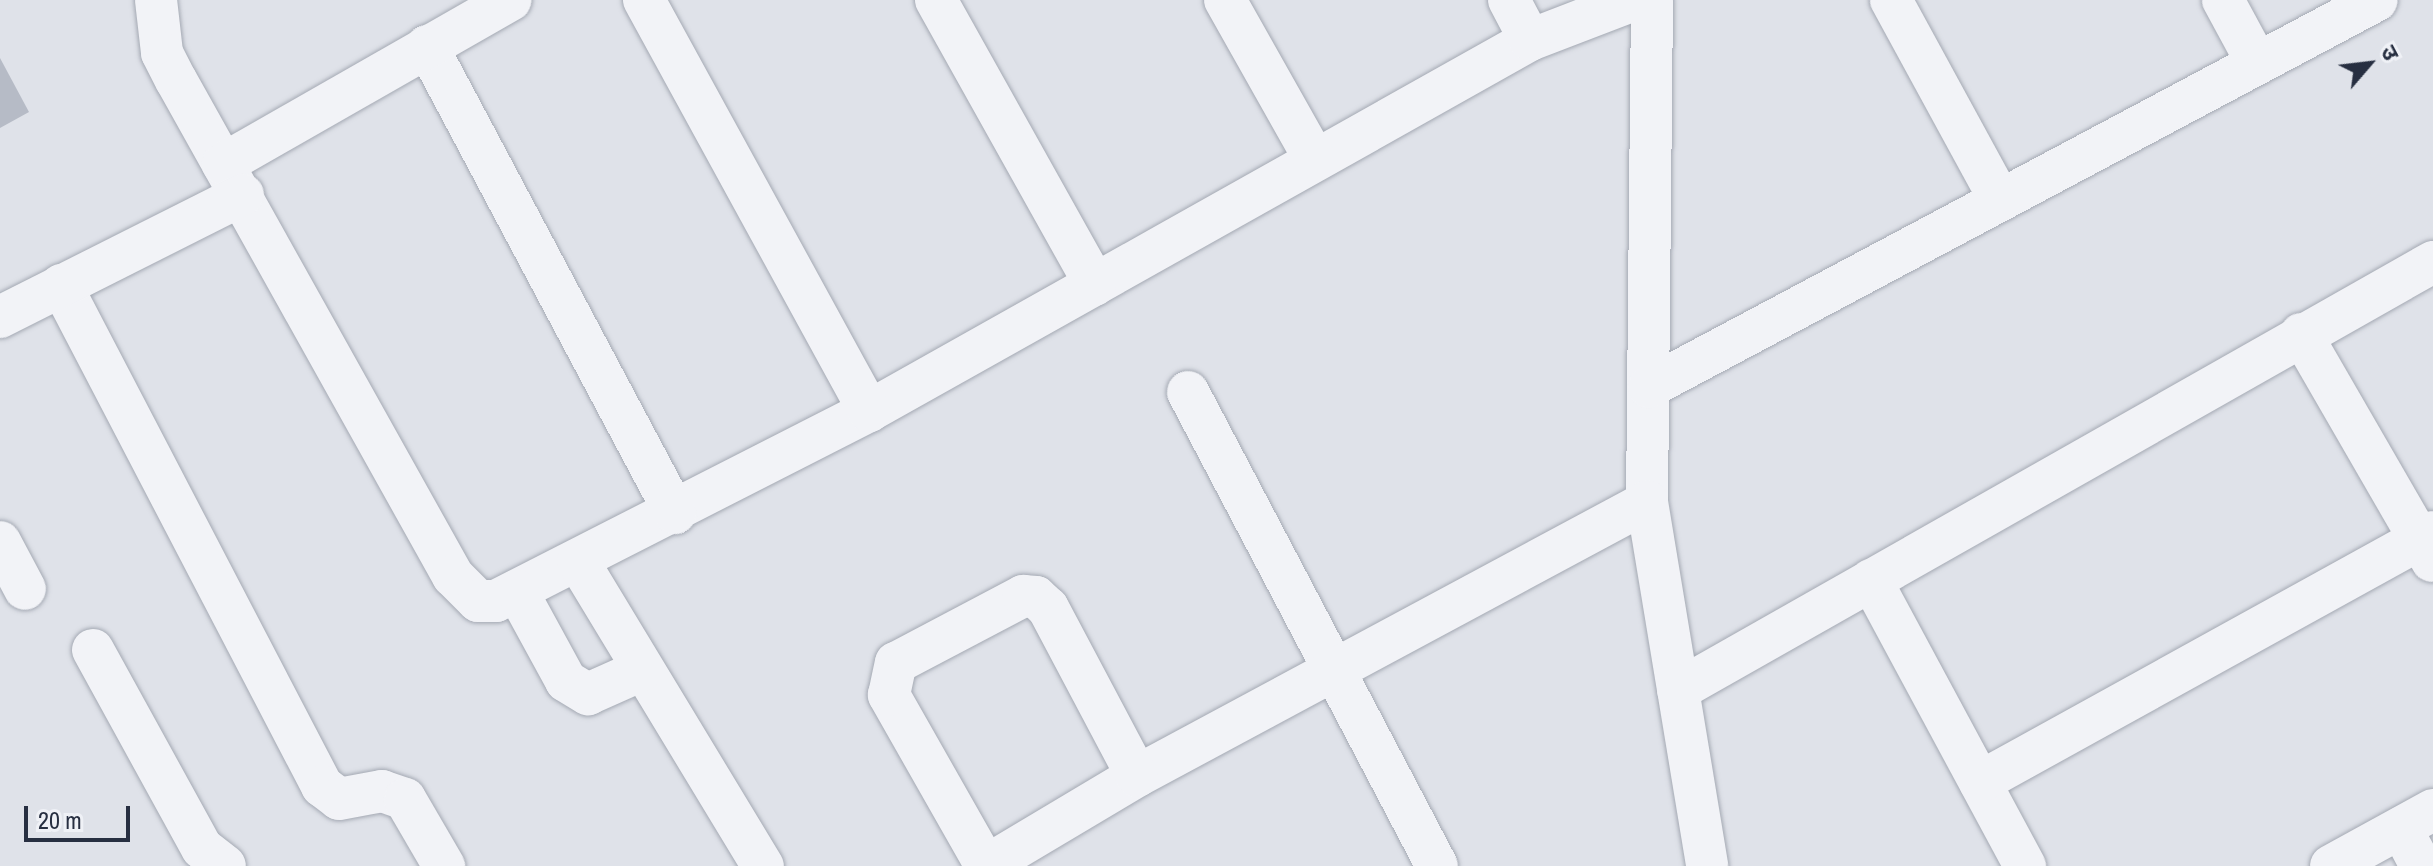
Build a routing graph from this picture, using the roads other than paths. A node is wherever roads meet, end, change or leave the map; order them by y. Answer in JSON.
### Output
{"nodes":[{"id":1,"x":156,"y":0,"type":"edge"},
{"id":2,"x":510,"y":0,"type":"edge"},
{"id":3,"x":644,"y":0,"type":"edge"},
{"id":4,"x":936,"y":0,"type":"edge"},
{"id":5,"x":1225,"y":0,"type":"edge"},
{"id":6,"x":1509,"y":0,"type":"edge"},
{"id":7,"x":1634,"y":0,"type":"edge"},
{"id":8,"x":1652,"y":0,"type":"edge"},
{"id":9,"x":1891,"y":0,"type":"edge"},
{"id":10,"x":2223,"y":0,"type":"edge"},
{"id":11,"x":2377,"y":0,"type":"edge"},
{"id":12,"x":1530,"y":40,"type":"junction"},
{"id":13,"x":427,"y":46,"type":"junction"},
{"id":14,"x":2257,"y":63,"type":"junction"},
{"id":15,"x":1314,"y":158,"type":"junction"},
{"id":16,"x":233,"y":180,"type":"junction"},
{"id":17,"x":2000,"y":200,"type":"junction"},
{"id":18,"x":2433,"y":262,"type":"edge"},
{"id":19,"x":61,"y":285,"type":"junction"},
{"id":20,"x":1095,"y":285,"type":"junction"},
{"id":21,"x":0,"y":317,"type":"edge"},
{"id":22,"x":2301,"y":334,"type":"junction"},
{"id":23,"x":1649,"y":387,"type":"junction"},
{"id":24,"x":1188,"y":392,"type":"dead end"},
{"id":25,"x":869,"y":411,"type":"junction"},
{"id":26,"x":1647,"y":502,"type":"junction"},
{"id":27,"x":675,"y":513,"type":"junction"},
{"id":28,"x":0,"y":542,"type":"edge"},
{"id":29,"x":2429,"y":544,"type":"edge"},
{"id":30,"x":578,"y":561,"type":"junction"},
{"id":31,"x":1871,"y":580,"type":"junction"},
{"id":32,"x":25,"y":589,"type":"dead end"},
{"id":33,"x":517,"y":591,"type":"junction"},
{"id":34,"x":93,"y":650,"type":"dead end"},
{"id":35,"x":642,"y":670,"type":"junction"},
{"id":36,"x":1333,"y":673,"type":"junction"},
{"id":37,"x":1678,"y":690,"type":"junction"},
{"id":38,"x":1137,"y":776,"type":"junction"},
{"id":39,"x":1980,"y":782,"type":"junction"},
{"id":40,"x":2417,"y":819,"type":"edge"},
{"id":41,"x":225,"y":866,"type":"edge"},
{"id":42,"x":444,"y":866,"type":"edge"},
{"id":43,"x":763,"y":866,"type":"edge"},
{"id":44,"x":986,"y":866,"type":"edge"},
{"id":45,"x":1437,"y":866,"type":"edge"},
{"id":46,"x":1707,"y":866,"type":"edge"},
{"id":47,"x":2025,"y":866,"type":"edge"},
{"id":48,"x":2331,"y":866,"type":"edge"},
{"id":49,"x":2421,"y":866,"type":"edge"}],
"edges":[{"from":1,"to":16,"type":"street"},
{"from":2,"to":13,"type":"street"},
{"from":3,"to":25,"type":"street"},
{"from":4,"to":20,"type":"street"},
{"from":5,"to":15,"type":"street"},
{"from":6,"to":12,"type":"street"},
{"from":7,"to":12,"type":"street"},
{"from":8,"to":23,"type":"street"},
{"from":9,"to":17,"type":"street"},
{"from":10,"to":14,"type":"street"},
{"from":11,"to":14,"type":"street"},
{"from":12,"to":15,"type":"street"},
{"from":13,"to":16,"type":"street"},
{"from":13,"to":27,"type":"street"},
{"from":14,"to":17,"type":"street"},
{"from":15,"to":20,"type":"street"},
{"from":16,"to":19,"type":"street"},
{"from":16,"to":33,"type":"street"},
{"from":17,"to":23,"type":"street"},
{"from":18,"to":22,"type":"street"},
{"from":19,"to":21,"type":"street"},
{"from":19,"to":42,"type":"street"},
{"from":20,"to":25,"type":"street"},
{"from":22,"to":29,"type":"street"},
{"from":22,"to":31,"type":"street"},
{"from":23,"to":26,"type":"street"},
{"from":24,"to":36,"type":"street"},
{"from":25,"to":27,"type":"street"},
{"from":26,"to":36,"type":"street"},
{"from":26,"to":37,"type":"street"},
{"from":27,"to":30,"type":"street"},
{"from":28,"to":32,"type":"street"},
{"from":29,"to":39,"type":"street"},
{"from":30,"to":33,"type":"street"},
{"from":30,"to":35,"type":"street"},
{"from":31,"to":37,"type":"street"},
{"from":31,"to":39,"type":"street"},
{"from":33,"to":35,"type":"street"},
{"from":34,"to":41,"type":"street"},
{"from":35,"to":43,"type":"street"},
{"from":36,"to":38,"type":"street"},
{"from":36,"to":45,"type":"street"},
{"from":37,"to":46,"type":"street"},
{"from":38,"to":44,"type":"street"},
{"from":38,"to":44,"type":"street"},
{"from":39,"to":47,"type":"street"},
{"from":40,"to":48,"type":"street"},
{"from":40,"to":49,"type":"street"}]}
